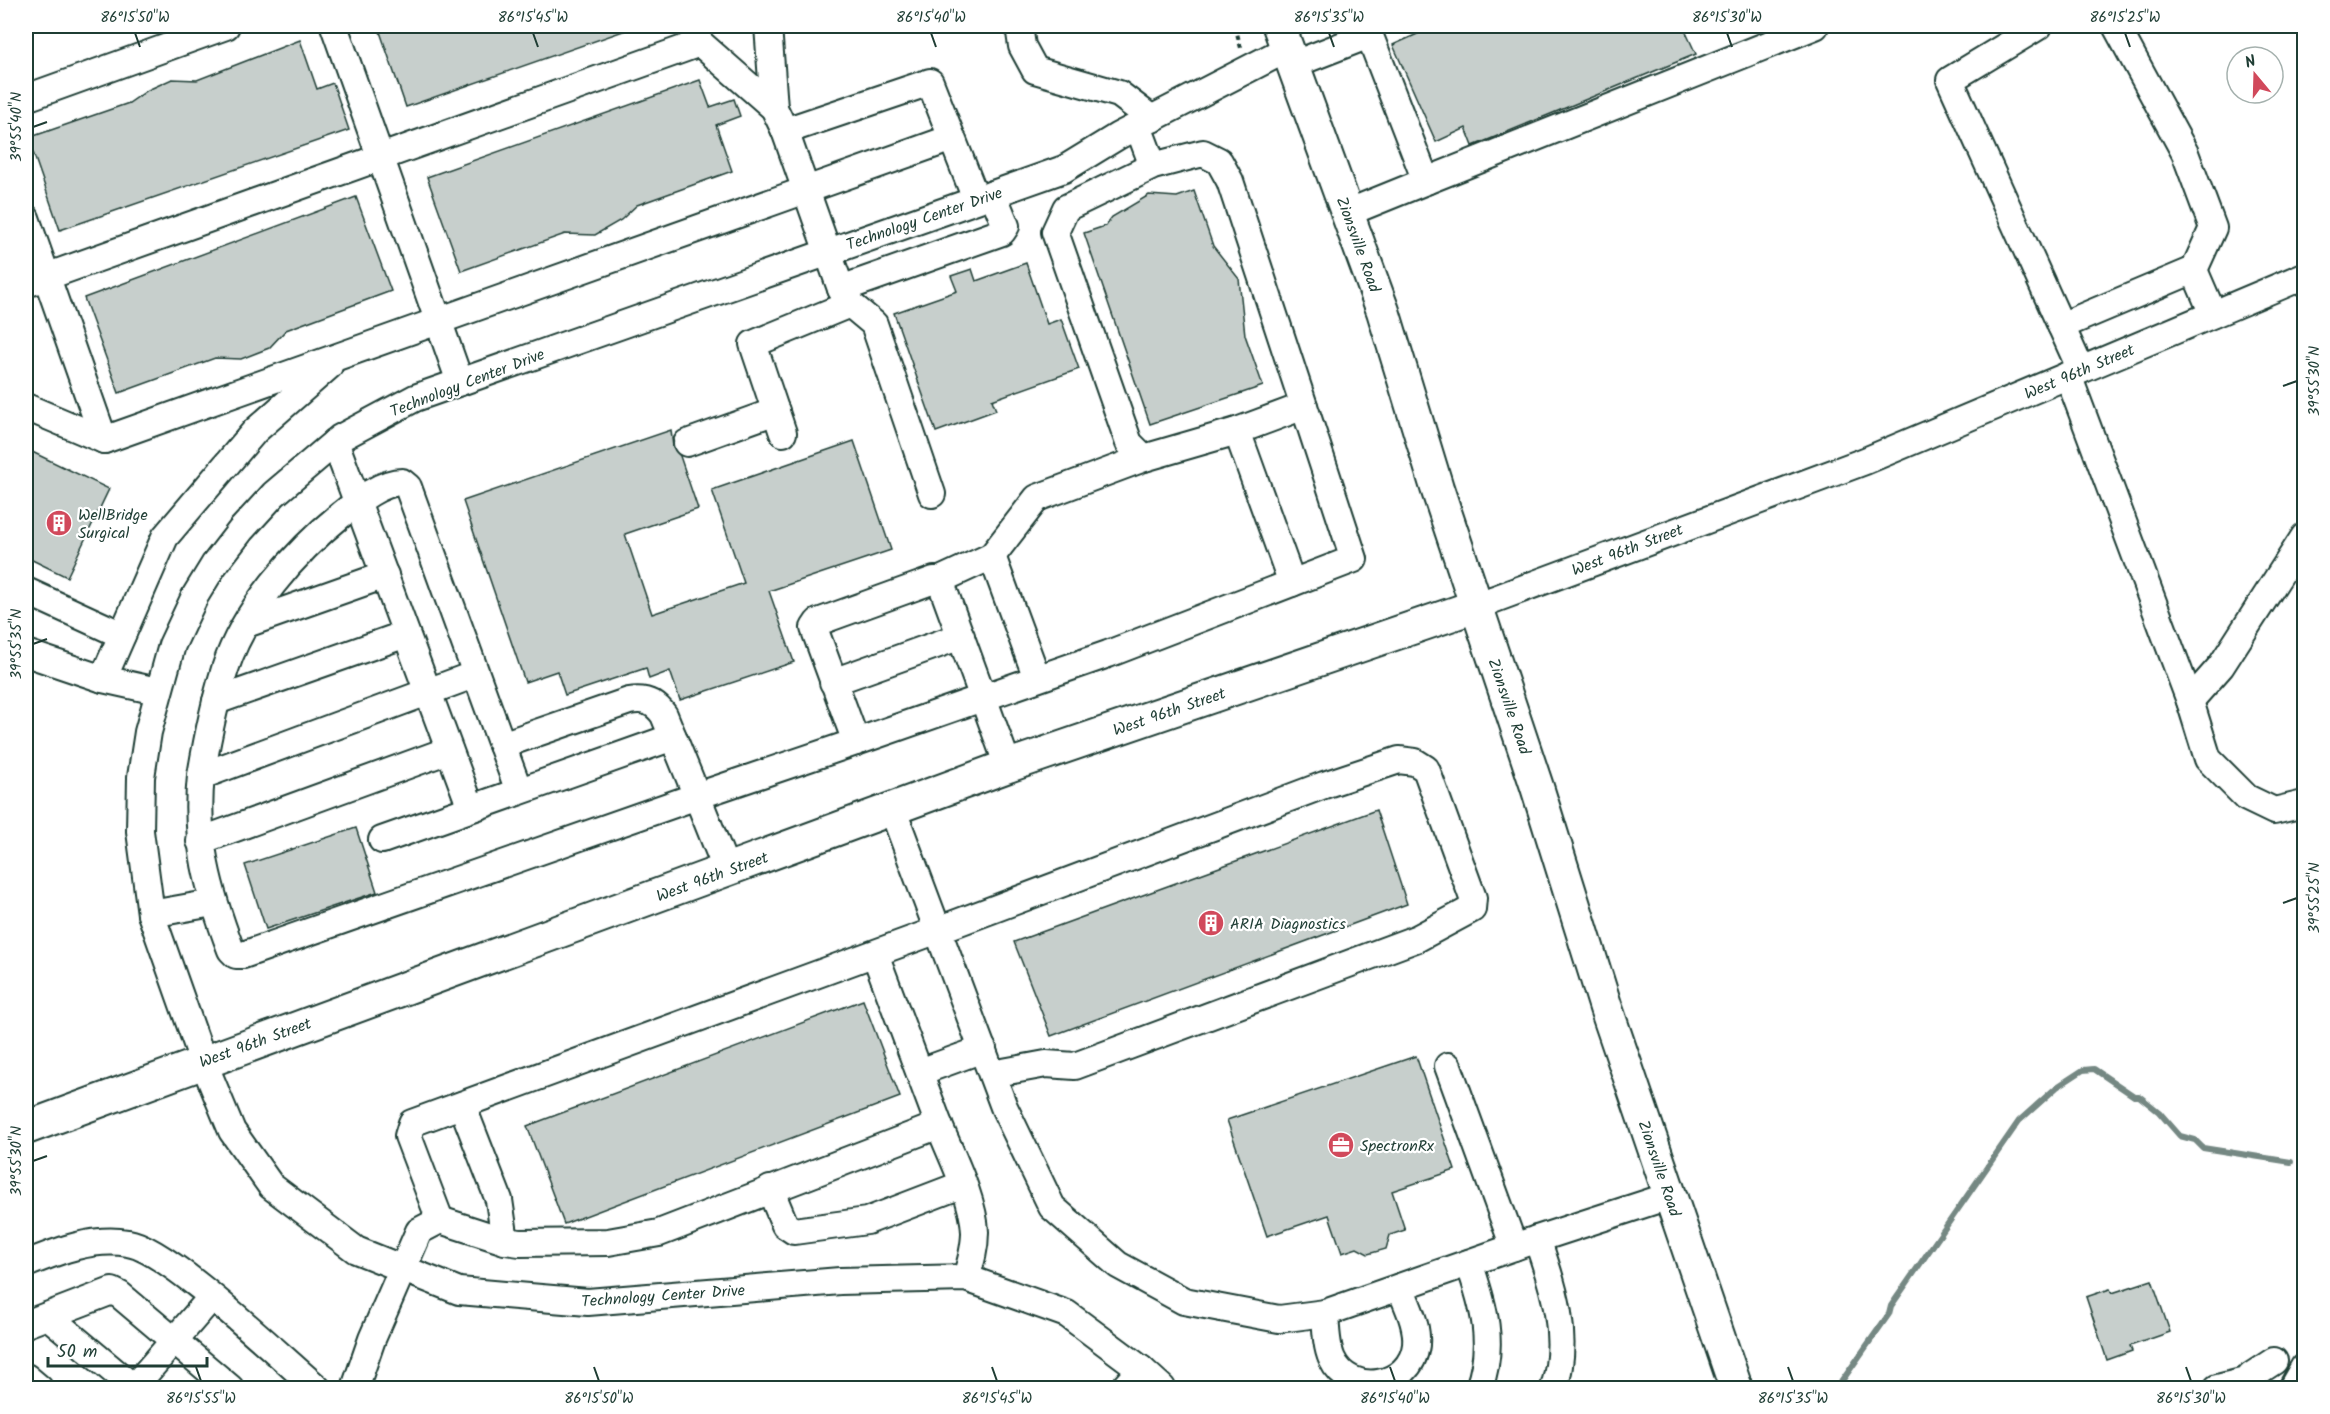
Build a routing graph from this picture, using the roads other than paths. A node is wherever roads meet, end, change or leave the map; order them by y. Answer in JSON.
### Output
{"nodes":[{"id":1,"x":226,"y":26,"type":"edge"},
{"id":2,"x":334,"y":26,"type":"edge"},
{"id":3,"x":768,"y":26,"type":"edge"},
{"id":4,"x":1019,"y":26,"type":"edge"},
{"id":5,"x":1815,"y":26,"type":"edge"},
{"id":6,"x":2039,"y":26,"type":"edge"},
{"id":7,"x":2116,"y":26,"type":"edge"},
{"id":8,"x":1368,"y":30,"type":"edge"},
{"id":9,"x":695,"y":34,"type":"edge"},
{"id":10,"x":1286,"y":46,"type":"edge"},
{"id":11,"x":26,"y":98,"type":"edge"},
{"id":12,"x":774,"y":108,"type":"junction"},
{"id":13,"x":1145,"y":122,"type":"junction"},
{"id":14,"x":785,"y":131,"type":"junction"},
{"id":15,"x":952,"y":138,"type":"junction"},
{"id":16,"x":379,"y":157,"type":"junction"},
{"id":17,"x":1153,"y":166,"type":"junction"},
{"id":18,"x":1426,"y":181,"type":"junction"},
{"id":19,"x":806,"y":190,"type":"junction"},
{"id":20,"x":985,"y":196,"type":"junction"},
{"id":21,"x":1347,"y":213,"type":"junction"},
{"id":22,"x":26,"y":218,"type":"edge"},
{"id":23,"x":828,"y":252,"type":"junction"},
{"id":24,"x":2194,"y":270,"type":"junction"},
{"id":25,"x":2304,"y":276,"type":"edge"},
{"id":26,"x":36,"y":280,"type":"edge"},
{"id":27,"x":845,"y":297,"type":"junction"},
{"id":28,"x":2213,"y":314,"type":"junction"},
{"id":29,"x":438,"y":322,"type":"junction"},
{"id":30,"x":2061,"y":326,"type":"junction"},
{"id":31,"x":338,"y":358,"type":"junction"},
{"id":32,"x":2075,"y":373,"type":"junction"},
{"id":33,"x":460,"y":382,"type":"junction"},
{"id":34,"x":27,"y":404,"type":"edge"},
{"id":35,"x":1304,"y":406,"type":"junction"},
{"id":36,"x":1237,"y":431,"type":"junction"},
{"id":37,"x":104,"y":440,"type":"junction"},
{"id":38,"x":335,"y":442,"type":"junction"},
{"id":39,"x":687,"y":443,"type":"dead end"},
{"id":40,"x":1144,"y":458,"type":"junction"},
{"id":41,"x":932,"y":494,"type":"dead end"},
{"id":42,"x":357,"y":502,"type":"junction"},
{"id":43,"x":2304,"y":537,"type":"edge"},
{"id":44,"x":992,"y":556,"type":"junction"},
{"id":45,"x":385,"y":576,"type":"junction"},
{"id":46,"x":940,"y":580,"type":"junction"},
{"id":47,"x":1292,"y":583,"type":"junction"},
{"id":48,"x":26,"y":591,"type":"edge"},
{"id":49,"x":1476,"y":606,"type":"junction"},
{"id":50,"x":249,"y":623,"type":"junction"},
{"id":51,"x":406,"y":634,"type":"junction"},
{"id":52,"x":122,"y":635,"type":"junction"},
{"id":53,"x":960,"y":636,"type":"junction"},
{"id":54,"x":26,"y":653,"type":"edge"},
{"id":55,"x":476,"y":674,"type":"junction"},
{"id":56,"x":1036,"y":678,"type":"junction"},
{"id":57,"x":103,"y":679,"type":"junction"},
{"id":58,"x":833,"y":682,"type":"junction"},
{"id":59,"x":157,"y":691,"type":"junction"},
{"id":60,"x":428,"y":692,"type":"junction"},
{"id":61,"x":982,"y":696,"type":"junction"},
{"id":62,"x":216,"y":701,"type":"junction"},
{"id":63,"x":2190,"y":701,"type":"junction"},
{"id":64,"x":673,"y":737,"type":"junction"},
{"id":65,"x":855,"y":742,"type":"junction"},
{"id":66,"x":502,"y":745,"type":"junction"},
{"id":67,"x":449,"y":750,"type":"junction"},
{"id":68,"x":1008,"y":766,"type":"junction"},
{"id":69,"x":201,"y":776,"type":"junction"},
{"id":70,"x":519,"y":791,"type":"junction"},
{"id":71,"x":697,"y":795,"type":"junction"},
{"id":72,"x":2304,"y":804,"type":"edge"},
{"id":73,"x":471,"y":808,"type":"junction"},
{"id":74,"x":892,"y":808,"type":"junction"},
{"id":75,"x":382,"y":840,"type":"dead end"},
{"id":76,"x":200,"y":841,"type":"junction"},
{"id":77,"x":727,"y":871,"type":"junction"},
{"id":78,"x":213,"y":903,"type":"junction"},
{"id":79,"x":152,"y":914,"type":"junction"},
{"id":80,"x":938,"y":930,"type":"junction"},
{"id":81,"x":875,"y":954,"type":"junction"},
{"id":82,"x":983,"y":1049,"type":"junction"},
{"id":83,"x":203,"y":1061,"type":"junction"},
{"id":84,"x":1448,"y":1065,"type":"dead end"},
{"id":85,"x":920,"y":1072,"type":"junction"},
{"id":86,"x":992,"y":1074,"type":"junction"},
{"id":87,"x":462,"y":1105,"type":"junction"},
{"id":88,"x":939,"y":1125,"type":"junction"},
{"id":89,"x":26,"y":1128,"type":"edge"},
{"id":90,"x":962,"y":1185,"type":"junction"},
{"id":91,"x":770,"y":1189,"type":"junction"},
{"id":92,"x":1670,"y":1196,"type":"junction"},
{"id":93,"x":440,"y":1220,"type":"junction"},
{"id":94,"x":505,"y":1241,"type":"junction"},
{"id":95,"x":1525,"y":1243,"type":"junction"},
{"id":96,"x":1469,"y":1263,"type":"junction"},
{"id":97,"x":26,"y":1264,"type":"edge"},
{"id":98,"x":401,"y":1269,"type":"junction"},
{"id":99,"x":966,"y":1278,"type":"junction"},
{"id":100,"x":1400,"y":1287,"type":"junction"},
{"id":101,"x":211,"y":1298,"type":"junction"},
{"id":102,"x":1325,"y":1313,"type":"junction"},
{"id":103,"x":37,"y":1320,"type":"edge"},
{"id":104,"x":174,"y":1341,"type":"junction"},
{"id":105,"x":2274,"y":1361,"type":"dead end"},
{"id":106,"x":2304,"y":1367,"type":"edge"},
{"id":107,"x":26,"y":1377,"type":"edge"},
{"id":108,"x":1155,"y":1384,"type":"edge"},
{"id":109,"x":2244,"y":1385,"type":"edge"},
{"id":110,"x":134,"y":1388,"type":"edge"},
{"id":111,"x":39,"y":1389,"type":"edge"},
{"id":112,"x":230,"y":1389,"type":"edge"},
{"id":113,"x":317,"y":1389,"type":"edge"},
{"id":114,"x":355,"y":1389,"type":"edge"},
{"id":115,"x":1124,"y":1389,"type":"edge"},
{"id":116,"x":1479,"y":1389,"type":"edge"},
{"id":117,"x":1554,"y":1389,"type":"edge"},
{"id":118,"x":1736,"y":1389,"type":"edge"},
{"id":119,"x":2217,"y":1389,"type":"edge"},
{"id":120,"x":2292,"y":1389,"type":"edge"}],
"edges":[{"from":1,"to":11,"type":"street"},
{"from":2,"to":16,"type":"street"},
{"from":3,"to":12,"type":"street"},
{"from":4,"to":13,"type":"street"},
{"from":5,"to":18,"type":"street"},
{"from":6,"to":30,"type":"street"},
{"from":7,"to":24,"type":"street"},
{"from":8,"to":10,"type":"street","name":"Technology Center Drive"},
{"from":8,"to":18,"type":"street"},
{"from":9,"to":12,"type":"street"},
{"from":9,"to":16,"type":"street"},
{"from":10,"to":13,"type":"street","name":"Technology Center Drive"},
{"from":10,"to":21,"type":"main road","name":"Zionsville Road"},
{"from":12,"to":14,"type":"street"},
{"from":13,"to":17,"type":"street"},
{"from":13,"to":20,"type":"street","name":"Technology Center Drive"},
{"from":14,"to":15,"type":"street"},
{"from":14,"to":19,"type":"street"},
{"from":15,"to":19,"type":"street"},
{"from":15,"to":20,"type":"street"},
{"from":16,"to":26,"type":"street"},
{"from":16,"to":29,"type":"street"},
{"from":17,"to":35,"type":"street"},
{"from":17,"to":40,"type":"street"},
{"from":18,"to":21,"type":"street"},
{"from":19,"to":23,"type":"street"},
{"from":19,"to":29,"type":"street"},
{"from":20,"to":23,"type":"street","name":"Technology Center Drive"},
{"from":20,"to":27,"type":"street"},
{"from":21,"to":49,"type":"main road","name":"Zionsville Road"},
{"from":22,"to":26,"type":"street"},
{"from":23,"to":27,"type":"street"},
{"from":23,"to":33,"type":"street","name":"Technology Center Drive"},
{"from":24,"to":28,"type":"street"},
{"from":24,"to":30,"type":"street"},
{"from":25,"to":28,"type":"street","name":"West 96th Street"},
{"from":26,"to":37,"type":"street"},
{"from":27,"to":39,"type":"street"},
{"from":27,"to":41,"type":"street"},
{"from":28,"to":32,"type":"street","name":"West 96th Street"},
{"from":29,"to":31,"type":"street"},
{"from":29,"to":33,"type":"street"},
{"from":30,"to":32,"type":"street"},
{"from":31,"to":37,"type":"street"},
{"from":31,"to":52,"type":"street"},
{"from":32,"to":49,"type":"street","name":"West 96th Street"},
{"from":32,"to":63,"type":"street"},
{"from":33,"to":38,"type":"street","name":"Technology Center Drive"},
{"from":34,"to":37,"type":"street"},
{"from":35,"to":36,"type":"street"},
{"from":35,"to":47,"type":"street"},
{"from":36,"to":40,"type":"street"},
{"from":36,"to":47,"type":"street"},
{"from":38,"to":42,"type":"street"},
{"from":38,"to":59,"type":"street","name":"Technology Center Drive"},
{"from":40,"to":44,"type":"street"},
{"from":42,"to":45,"type":"street"},
{"from":42,"to":50,"type":"street"},
{"from":42,"to":55,"type":"street"},
{"from":43,"to":63,"type":"street"},
{"from":44,"to":46,"type":"street"},
{"from":44,"to":56,"type":"street"},
{"from":45,"to":50,"type":"street"},
{"from":45,"to":51,"type":"street"},
{"from":46,"to":53,"type":"street"},
{"from":46,"to":58,"type":"street"},
{"from":47,"to":56,"type":"street"},
{"from":48,"to":52,"type":"street"},
{"from":49,"to":68,"type":"main road","name":"West 96th Street"},
{"from":49,"to":92,"type":"main road","name":"Zionsville Road"},
{"from":50,"to":62,"type":"street"},
{"from":51,"to":60,"type":"street"},
{"from":51,"to":62,"type":"street"},
{"from":52,"to":57,"type":"street"},
{"from":53,"to":58,"type":"street"},
{"from":53,"to":61,"type":"street"},
{"from":54,"to":57,"type":"street"},
{"from":55,"to":60,"type":"street"},
{"from":55,"to":66,"type":"street"},
{"from":56,"to":61,"type":"street"},
{"from":57,"to":59,"type":"street"},
{"from":58,"to":65,"type":"street"},
{"from":59,"to":79,"type":"street","name":"Technology Center Drive"},
{"from":60,"to":67,"type":"street"},
{"from":60,"to":69,"type":"street"},
{"from":61,"to":65,"type":"street"},
{"from":61,"to":68,"type":"street"},
{"from":62,"to":69,"type":"street"},
{"from":63,"to":72,"type":"street"},
{"from":64,"to":66,"type":"street"},
{"from":64,"to":70,"type":"street"},
{"from":64,"to":71,"type":"street"},
{"from":65,"to":71,"type":"street"},
{"from":66,"to":70,"type":"street"},
{"from":67,"to":73,"type":"street"},
{"from":67,"to":76,"type":"street"},
{"from":68,"to":74,"type":"main road","name":"West 96th Street"},
{"from":69,"to":76,"type":"street"},
{"from":70,"to":73,"type":"street"},
{"from":71,"to":77,"type":"street"},
{"from":71,"to":78,"type":"street"},
{"from":73,"to":75,"type":"street"},
{"from":74,"to":77,"type":"main road","name":"West 96th Street"},
{"from":74,"to":80,"type":"street"},
{"from":76,"to":78,"type":"street"},
{"from":77,"to":83,"type":"main road","name":"West 96th Street"},
{"from":78,"to":79,"type":"street"},
{"from":79,"to":83,"type":"street","name":"Technology Center Drive"},
{"from":80,"to":81,"type":"street"},
{"from":80,"to":82,"type":"street"},
{"from":80,"to":86,"type":"street"},
{"from":81,"to":85,"type":"street"},
{"from":81,"to":87,"type":"street"},
{"from":82,"to":85,"type":"street"},
{"from":82,"to":86,"type":"street"},
{"from":83,"to":89,"type":"main road","name":"West 96th Street"},
{"from":83,"to":98,"type":"street","name":"Technology Center Drive"},
{"from":84,"to":95,"type":"street"},
{"from":85,"to":88,"type":"street"},
{"from":86,"to":102,"type":"street"},
{"from":87,"to":93,"type":"street"},
{"from":87,"to":94,"type":"street"},
{"from":88,"to":90,"type":"street"},
{"from":88,"to":91,"type":"street"},
{"from":90,"to":91,"type":"street"},
{"from":90,"to":99,"type":"street"},
{"from":91,"to":94,"type":"street"},
{"from":92,"to":95,"type":"street"},
{"from":92,"to":118,"type":"main road","name":"Zionsville Road"},
{"from":93,"to":94,"type":"street"},
{"from":93,"to":98,"type":"street"},
{"from":95,"to":96,"type":"street"},
{"from":95,"to":117,"type":"street"},
{"from":96,"to":100,"type":"street"},
{"from":96,"to":116,"type":"street"},
{"from":97,"to":101,"type":"street"},
{"from":98,"to":99,"type":"street","name":"Technology Center Drive"},
{"from":98,"to":114,"type":"street"},
{"from":99,"to":108,"type":"street","name":"Technology Center Drive"},
{"from":100,"to":102,"type":"street"},
{"from":100,"to":102,"type":"street"},
{"from":101,"to":104,"type":"street"},
{"from":101,"to":113,"type":"street"},
{"from":103,"to":104,"type":"street"},
{"from":103,"to":110,"type":"street"},
{"from":104,"to":110,"type":"street"},
{"from":104,"to":112,"type":"street"},
{"from":105,"to":109,"type":"street"},
{"from":106,"to":120,"type":"street"},
{"from":107,"to":111,"type":"street"},
{"from":108,"to":115,"type":"street"},
{"from":109,"to":119,"type":"street"}]}
